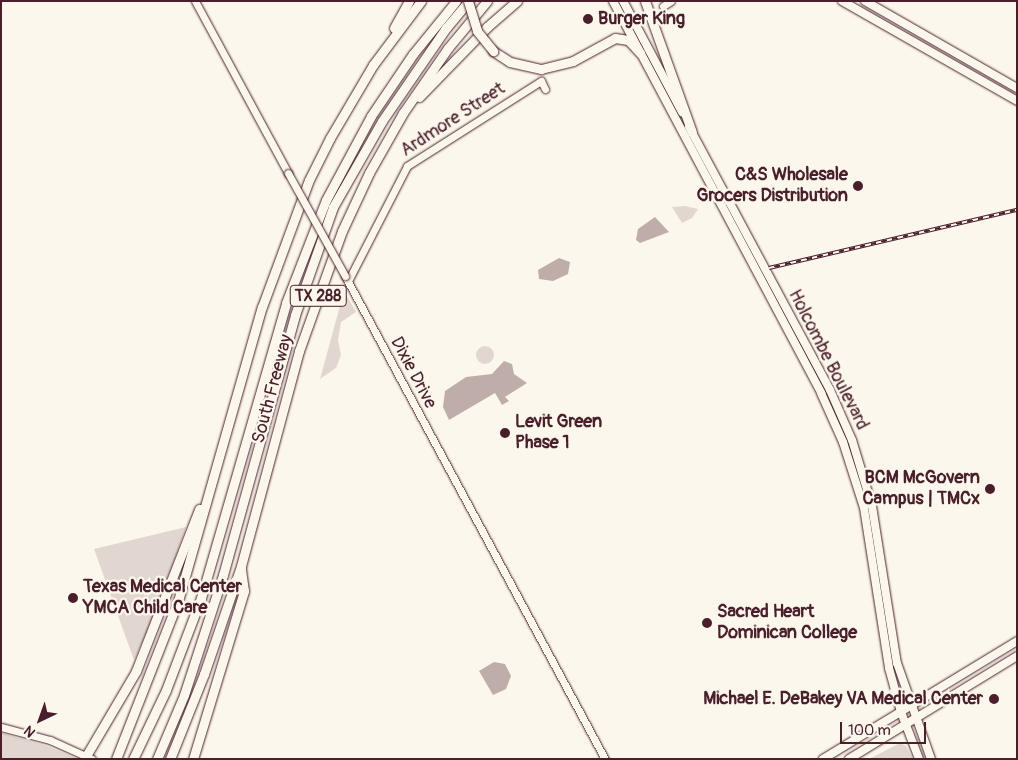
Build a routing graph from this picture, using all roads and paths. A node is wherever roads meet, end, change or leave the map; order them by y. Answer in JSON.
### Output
{"nodes":[{"id":1,"x":195,"y":1,"type":"edge"},
{"id":2,"x":409,"y":1,"type":"edge"},
{"id":3,"x":421,"y":1,"type":"edge"},
{"id":4,"x":456,"y":1,"type":"edge"},
{"id":5,"x":469,"y":1,"type":"edge"},
{"id":6,"x":487,"y":1,"type":"edge"},
{"id":7,"x":517,"y":1,"type":"edge"},
{"id":8,"x":613,"y":1,"type":"edge"},
{"id":9,"x":623,"y":1,"type":"edge"},
{"id":10,"x":644,"y":1,"type":"edge"},
{"id":11,"x":671,"y":1,"type":"edge"},
{"id":12,"x":842,"y":1,"type":"edge"},
{"id":13,"x":865,"y":1,"type":"edge"},
{"id":14,"x":663,"y":6,"type":"dead end"},
{"id":15,"x":917,"y":31,"type":"junction"},
{"id":16,"x":912,"y":41,"type":"junction"},
{"id":17,"x":640,"y":53,"type":"junction"},
{"id":18,"x":974,"y":64,"type":"junction"},
{"id":19,"x":373,"y":65,"type":"junction"},
{"id":20,"x":969,"y":74,"type":"junction"},
{"id":21,"x":545,"y":88,"type":"dead end"},
{"id":22,"x":1017,"y":88,"type":"edge"},
{"id":23,"x":1017,"y":101,"type":"edge"},
{"id":24,"x":403,"y":113,"type":"junction"},
{"id":25,"x":692,"y":132,"type":"junction"},
{"id":26,"x":347,"y":278,"type":"junction"},
{"id":27,"x":225,"y":440,"type":"junction"},
{"id":28,"x":241,"y":566,"type":"junction"},
{"id":29,"x":1017,"y":641,"type":"edge"},
{"id":30,"x":1017,"y":656,"type":"edge"},
{"id":31,"x":911,"y":707,"type":"junction"},
{"id":32,"x":901,"y":712,"type":"junction"},
{"id":33,"x":916,"y":718,"type":"junction"},
{"id":34,"x":905,"y":724,"type":"junction"},
{"id":35,"x":1,"y":727,"type":"edge"},
{"id":36,"x":87,"y":758,"type":"edge"},
{"id":37,"x":116,"y":759,"type":"edge"},
{"id":38,"x":133,"y":759,"type":"edge"},
{"id":39,"x":156,"y":759,"type":"edge"},
{"id":40,"x":170,"y":759,"type":"edge"},
{"id":41,"x":193,"y":759,"type":"edge"},
{"id":42,"x":605,"y":759,"type":"edge"},
{"id":43,"x":823,"y":759,"type":"edge"},
{"id":44,"x":849,"y":759,"type":"edge"},
{"id":45,"x":919,"y":759,"type":"edge"},
{"id":46,"x":931,"y":759,"type":"edge"}],
"edges":[{"from":1,"to":26,"type":"street","name":"Dixie Drive","bridge":true},
{"from":2,"to":19,"type":"highway"},
{"from":3,"to":19,"type":"highway","name":"South Freeway","number":"TX 288"},
{"from":4,"to":38,"type":"highway"},
{"from":5,"to":17,"type":"highway","bridge":true},
{"from":5,"to":39,"type":"highway"},
{"from":6,"to":24,"type":"highway","name":"South Freeway","number":"TX 288"},
{"from":7,"to":24,"type":"highway"},
{"from":8,"to":17,"type":"main road","name":"Holcombe Boulevard"},
{"from":9,"to":25,"type":"main road","name":"Holcombe Boulevard"},
{"from":10,"to":25,"type":"highway"},
{"from":11,"to":14,"type":"street"},
{"from":12,"to":16,"type":"main road"},
{"from":13,"to":15,"type":"main road"},
{"from":15,"to":16,"type":"main road"},
{"from":15,"to":18,"type":"main road"},
{"from":16,"to":20,"type":"main road"},
{"from":17,"to":32,"type":"main road","name":"Holcombe Boulevard"},
{"from":18,"to":20,"type":"main road"},
{"from":18,"to":22,"type":"main road"},
{"from":19,"to":27,"type":"highway","name":"South Freeway","number":"TX 288"},
{"from":20,"to":23,"type":"main road"},
{"from":21,"to":26,"type":"street","name":"Ardmore Street"},
{"from":24,"to":28,"type":"highway","name":"South Freeway","number":"TX 288"},
{"from":25,"to":31,"type":"main road","name":"Holcombe Boulevard"},
{"from":26,"to":42,"type":"street","name":"Dixie Drive"},
{"from":27,"to":36,"type":"highway"},
{"from":27,"to":37,"type":"highway","name":"South Freeway","number":"TX 288"},
{"from":28,"to":40,"type":"highway","name":"South Freeway","number":"TX 288"},
{"from":28,"to":41,"type":"highway"},
{"from":29,"to":31,"type":"main road"},
{"from":30,"to":33,"type":"main road"},
{"from":31,"to":32,"type":"main road"},
{"from":31,"to":33,"type":"main road","name":"Holcombe Boulevard"},
{"from":32,"to":34,"type":"main road","name":"Holcombe Boulevard"},
{"from":32,"to":43,"type":"main road"},
{"from":33,"to":34,"type":"main road"},
{"from":33,"to":46,"type":"main road","name":"Holcombe Boulevard"},
{"from":34,"to":44,"type":"main road"},
{"from":34,"to":45,"type":"main road","name":"Holcombe Boulevard"},
{"from":35,"to":36,"type":"street"}]}
